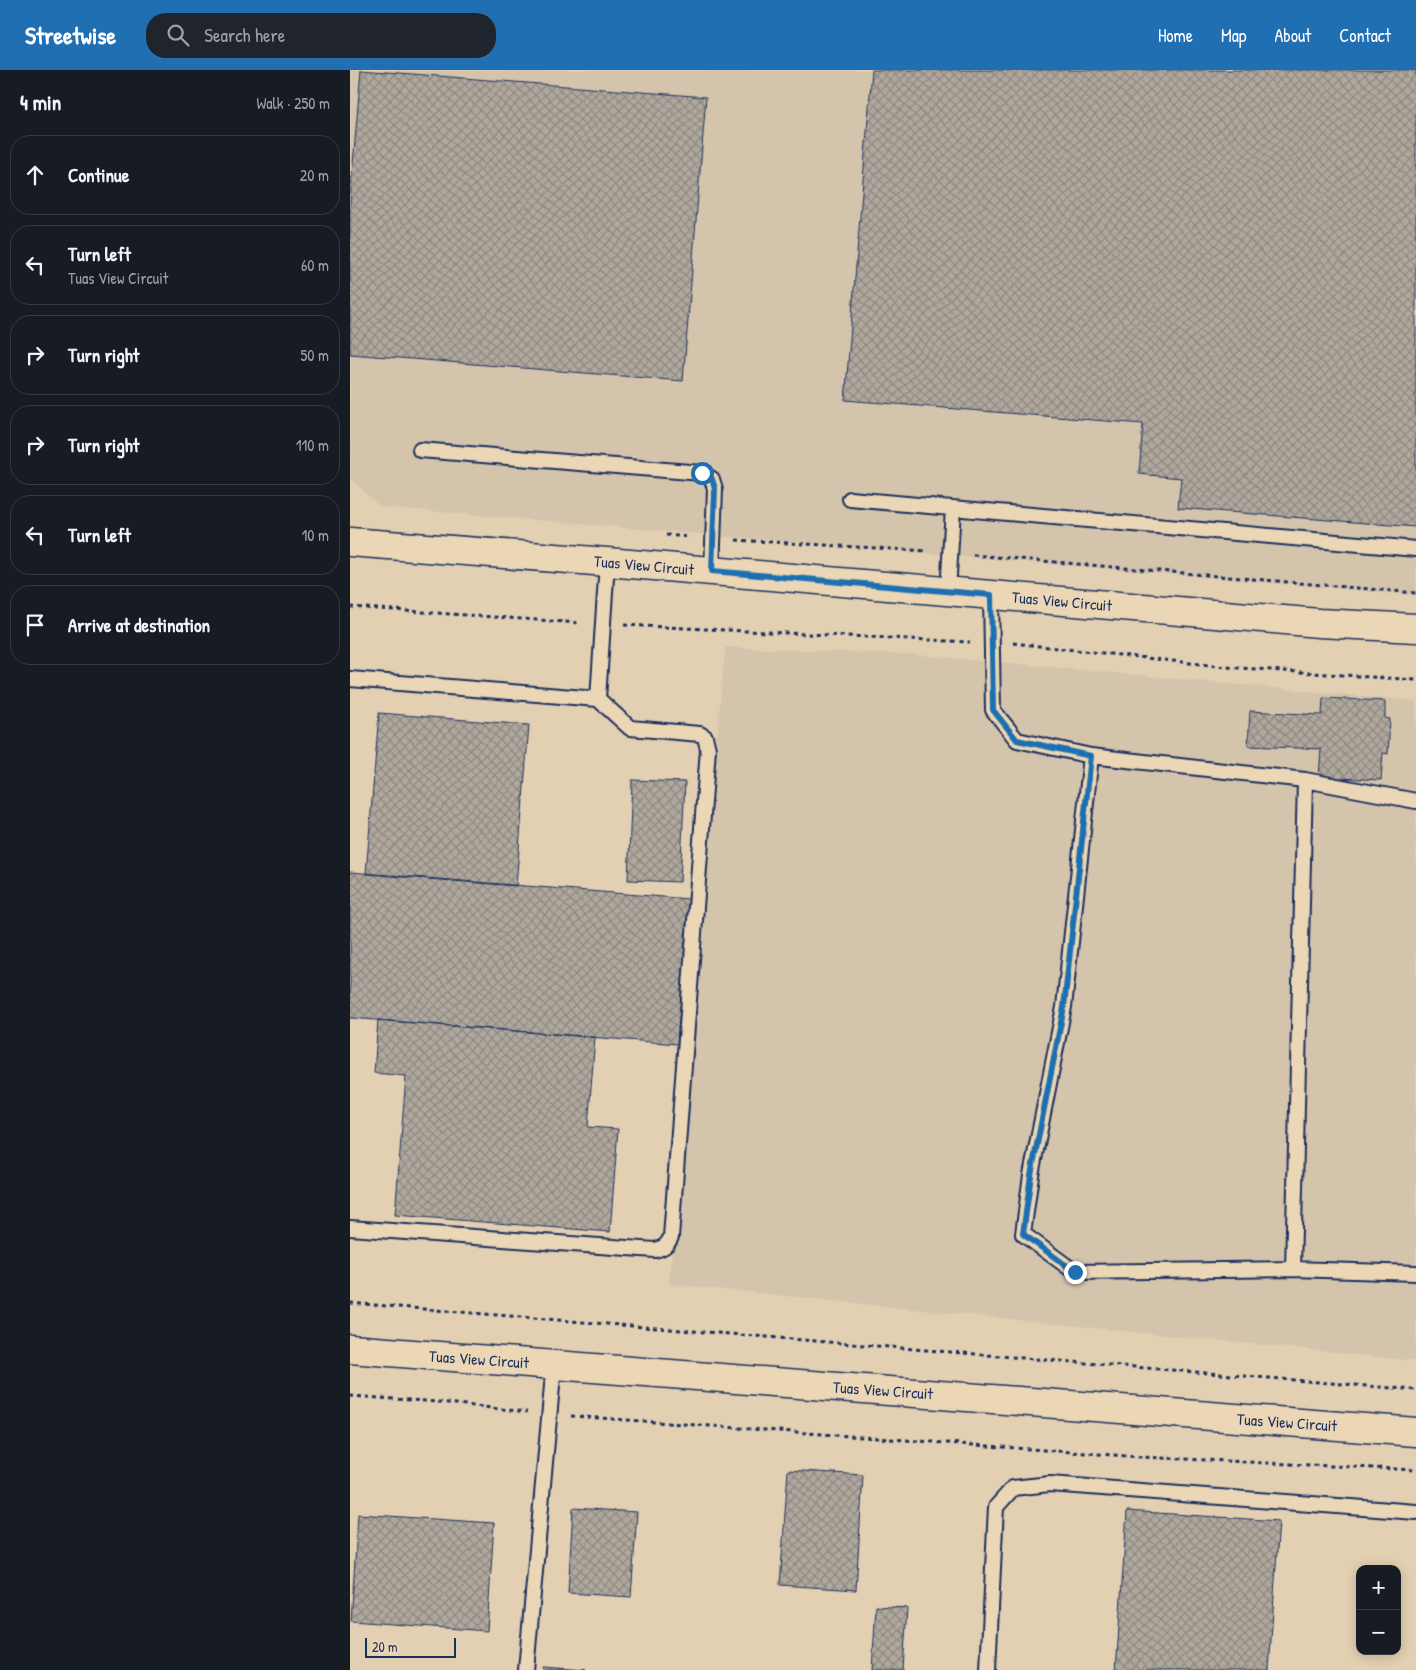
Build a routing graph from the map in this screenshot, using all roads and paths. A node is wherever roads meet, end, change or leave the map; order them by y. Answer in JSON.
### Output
{"nodes":[{"id":1,"x":420,"y":450,"type":"dead end"},
{"id":2,"x":850,"y":499,"type":"dead end"},
{"id":3,"x":953,"y":508,"type":"junction"},
{"id":4,"x":664,"y":535,"type":"dead end"},
{"id":5,"x":713,"y":538,"type":"junction"},
{"id":6,"x":350,"y":542,"type":"edge"},
{"id":7,"x":1416,"y":549,"type":"edge"},
{"id":8,"x":950,"y":553,"type":"junction"},
{"id":9,"x":607,"y":562,"type":"junction"},
{"id":10,"x":712,"y":571,"type":"junction"},
{"id":11,"x":948,"y":592,"type":"junction"},
{"id":12,"x":1416,"y":593,"type":"edge"},
{"id":13,"x":991,"y":595,"type":"junction"},
{"id":14,"x":350,"y":607,"type":"edge"},
{"id":15,"x":603,"y":624,"type":"junction"},
{"id":16,"x":1416,"y":628,"type":"edge"},
{"id":17,"x":992,"y":642,"type":"junction"},
{"id":18,"x":350,"y":678,"type":"edge"},
{"id":19,"x":1416,"y":680,"type":"edge"},
{"id":20,"x":598,"y":699,"type":"junction"},
{"id":21,"x":1091,"y":756,"type":"junction"},
{"id":22,"x":1305,"y":780,"type":"junction"},
{"id":23,"x":1416,"y":801,"type":"edge"},
{"id":24,"x":350,"y":1228,"type":"edge"},
{"id":25,"x":1293,"y":1269,"type":"junction"},
{"id":26,"x":1416,"y":1273,"type":"edge"},
{"id":27,"x":350,"y":1303,"type":"edge"},
{"id":28,"x":350,"y":1349,"type":"edge"},
{"id":29,"x":554,"y":1364,"type":"junction"},
{"id":30,"x":1416,"y":1390,"type":"edge"},
{"id":31,"x":350,"y":1396,"type":"edge"},
{"id":32,"x":550,"y":1414,"type":"junction"},
{"id":33,"x":1416,"y":1432,"type":"edge"},
{"id":34,"x":1416,"y":1470,"type":"edge"},
{"id":35,"x":1416,"y":1512,"type":"edge"},
{"id":36,"x":526,"y":1670,"type":"edge"},
{"id":37,"x":988,"y":1670,"type":"edge"}],
"edges":[{"from":1,"to":5,"type":"lane"},
{"from":2,"to":3,"type":"lane"},
{"from":3,"to":7,"type":"lane"},
{"from":3,"to":8,"type":"lane"},
{"from":4,"to":5,"type":"path"},
{"from":5,"to":8,"type":"path"},
{"from":5,"to":10,"type":"lane"},
{"from":6,"to":9,"type":"street","name":"Tuas View Circuit"},
{"from":8,"to":11,"type":"lane"},
{"from":8,"to":12,"type":"path"},
{"from":9,"to":10,"type":"street","name":"Tuas View Circuit"},
{"from":9,"to":15,"type":"lane"},
{"from":10,"to":11,"type":"street","name":"Tuas View Circuit"},
{"from":11,"to":13,"type":"street","name":"Tuas View Circuit"},
{"from":13,"to":16,"type":"street","name":"Tuas View Circuit"},
{"from":13,"to":17,"type":"lane"},
{"from":14,"to":15,"type":"path"},
{"from":15,"to":17,"type":"path"},
{"from":15,"to":20,"type":"lane"},
{"from":17,"to":19,"type":"path"},
{"from":17,"to":21,"type":"lane"},
{"from":18,"to":20,"type":"lane"},
{"from":20,"to":24,"type":"lane"},
{"from":21,"to":22,"type":"lane"},
{"from":21,"to":25,"type":"lane"},
{"from":22,"to":23,"type":"lane"},
{"from":22,"to":25,"type":"lane"},
{"from":25,"to":26,"type":"lane"},
{"from":27,"to":30,"type":"path"},
{"from":28,"to":29,"type":"street","name":"Tuas View Circuit"},
{"from":29,"to":32,"type":"lane"},
{"from":29,"to":33,"type":"street","name":"Tuas View Circuit"},
{"from":31,"to":32,"type":"path"},
{"from":32,"to":34,"type":"path"},
{"from":32,"to":36,"type":"lane"},
{"from":35,"to":37,"type":"lane"}]}
